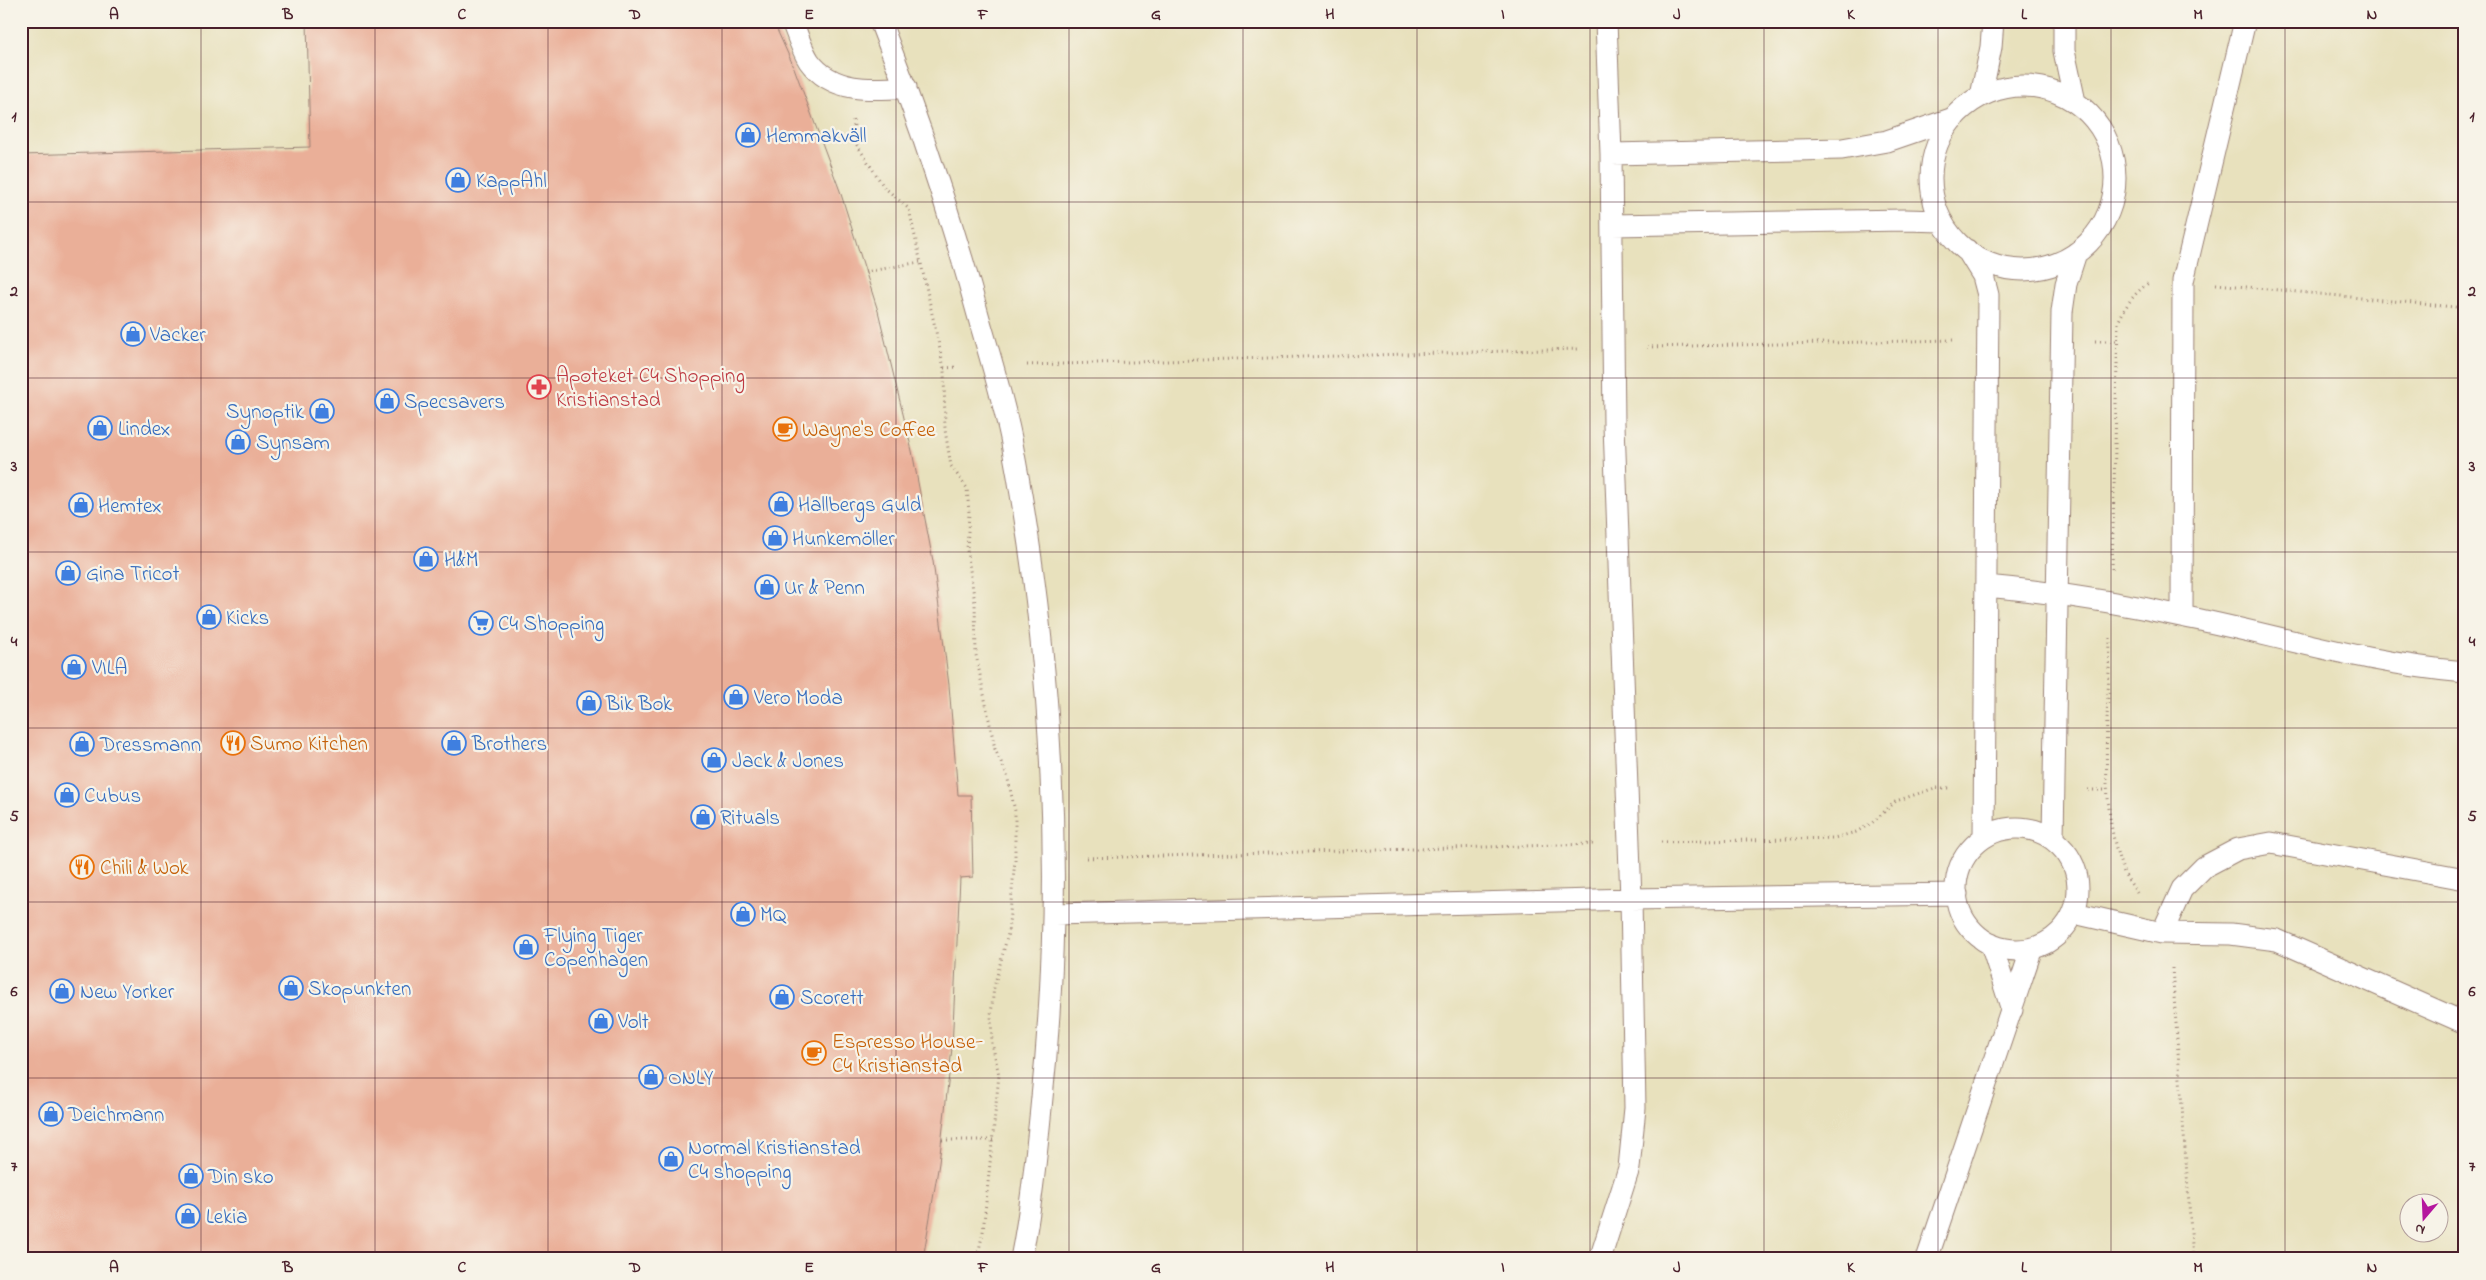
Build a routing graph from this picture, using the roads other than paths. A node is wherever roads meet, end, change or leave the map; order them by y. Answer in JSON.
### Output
{"nodes":[{"id":1,"x":792,"y":21,"type":"edge"},
{"id":2,"x":880,"y":21,"type":"edge"},
{"id":3,"x":1606,"y":21,"type":"edge"},
{"id":4,"x":1993,"y":21,"type":"edge"},
{"id":5,"x":2064,"y":21,"type":"edge"},
{"id":6,"x":2245,"y":21,"type":"edge"},
{"id":7,"x":906,"y":87,"type":"junction"},
{"id":8,"x":1981,"y":96,"type":"junction"},
{"id":9,"x":2075,"y":102,"type":"junction"},
{"id":10,"x":1954,"y":118,"type":"junction"},
{"id":11,"x":1610,"y":154,"type":"junction"},
{"id":12,"x":1942,"y":221,"type":"junction"},
{"id":13,"x":1612,"y":225,"type":"junction"},
{"id":14,"x":1967,"y":250,"type":"junction"},
{"id":15,"x":2076,"y":253,"type":"junction"},
{"id":16,"x":1986,"y":586,"type":"junction"},
{"id":17,"x":2057,"y":593,"type":"junction"},
{"id":18,"x":2182,"y":616,"type":"junction"},
{"id":19,"x":2465,"y":672,"type":"edge"},
{"id":20,"x":1984,"y":837,"type":"junction"},
{"id":21,"x":2052,"y":838,"type":"junction"},
{"id":22,"x":2465,"y":880,"type":"edge"},
{"id":23,"x":1957,"y":894,"type":"junction"},
{"id":24,"x":1631,"y":899,"type":"junction"},
{"id":25,"x":2074,"y":912,"type":"junction"},
{"id":26,"x":1054,"y":914,"type":"junction"},
{"id":27,"x":2162,"y":933,"type":"junction"},
{"id":28,"x":1991,"y":944,"type":"junction"},
{"id":29,"x":2032,"y":948,"type":"junction"},
{"id":30,"x":2012,"y":1010,"type":"junction"},
{"id":31,"x":2465,"y":1022,"type":"edge"},
{"id":32,"x":1021,"y":1259,"type":"edge"},
{"id":33,"x":1600,"y":1259,"type":"edge"},
{"id":34,"x":1927,"y":1259,"type":"edge"}],
"edges":[{"from":1,"to":7,"type":"lane"},
{"from":2,"to":7,"type":"lane"},
{"from":3,"to":11,"type":"lane"},
{"from":4,"to":8,"type":"lane"},
{"from":5,"to":9,"type":"lane"},
{"from":6,"to":18,"type":"lane"},
{"from":7,"to":26,"type":"lane"},
{"from":8,"to":9,"type":"lane"},
{"from":8,"to":10,"type":"lane"},
{"from":9,"to":15,"type":"lane"},
{"from":10,"to":11,"type":"lane"},
{"from":10,"to":12,"type":"lane"},
{"from":11,"to":13,"type":"lane"},
{"from":12,"to":13,"type":"lane"},
{"from":12,"to":14,"type":"lane"},
{"from":13,"to":24,"type":"lane"},
{"from":14,"to":15,"type":"lane"},
{"from":14,"to":16,"type":"lane"},
{"from":15,"to":17,"type":"lane"},
{"from":16,"to":17,"type":"lane"},
{"from":16,"to":20,"type":"lane"},
{"from":17,"to":18,"type":"lane"},
{"from":17,"to":21,"type":"lane"},
{"from":18,"to":19,"type":"lane"},
{"from":20,"to":21,"type":"lane"},
{"from":20,"to":23,"type":"lane"},
{"from":21,"to":25,"type":"lane"},
{"from":22,"to":27,"type":"lane"},
{"from":23,"to":24,"type":"lane"},
{"from":23,"to":28,"type":"lane"},
{"from":24,"to":26,"type":"lane"},
{"from":24,"to":33,"type":"lane"},
{"from":25,"to":27,"type":"lane"},
{"from":25,"to":29,"type":"lane"},
{"from":26,"to":32,"type":"lane"},
{"from":27,"to":31,"type":"lane"},
{"from":28,"to":29,"type":"lane"},
{"from":28,"to":30,"type":"lane"},
{"from":29,"to":30,"type":"lane"},
{"from":30,"to":34,"type":"lane"}]}
